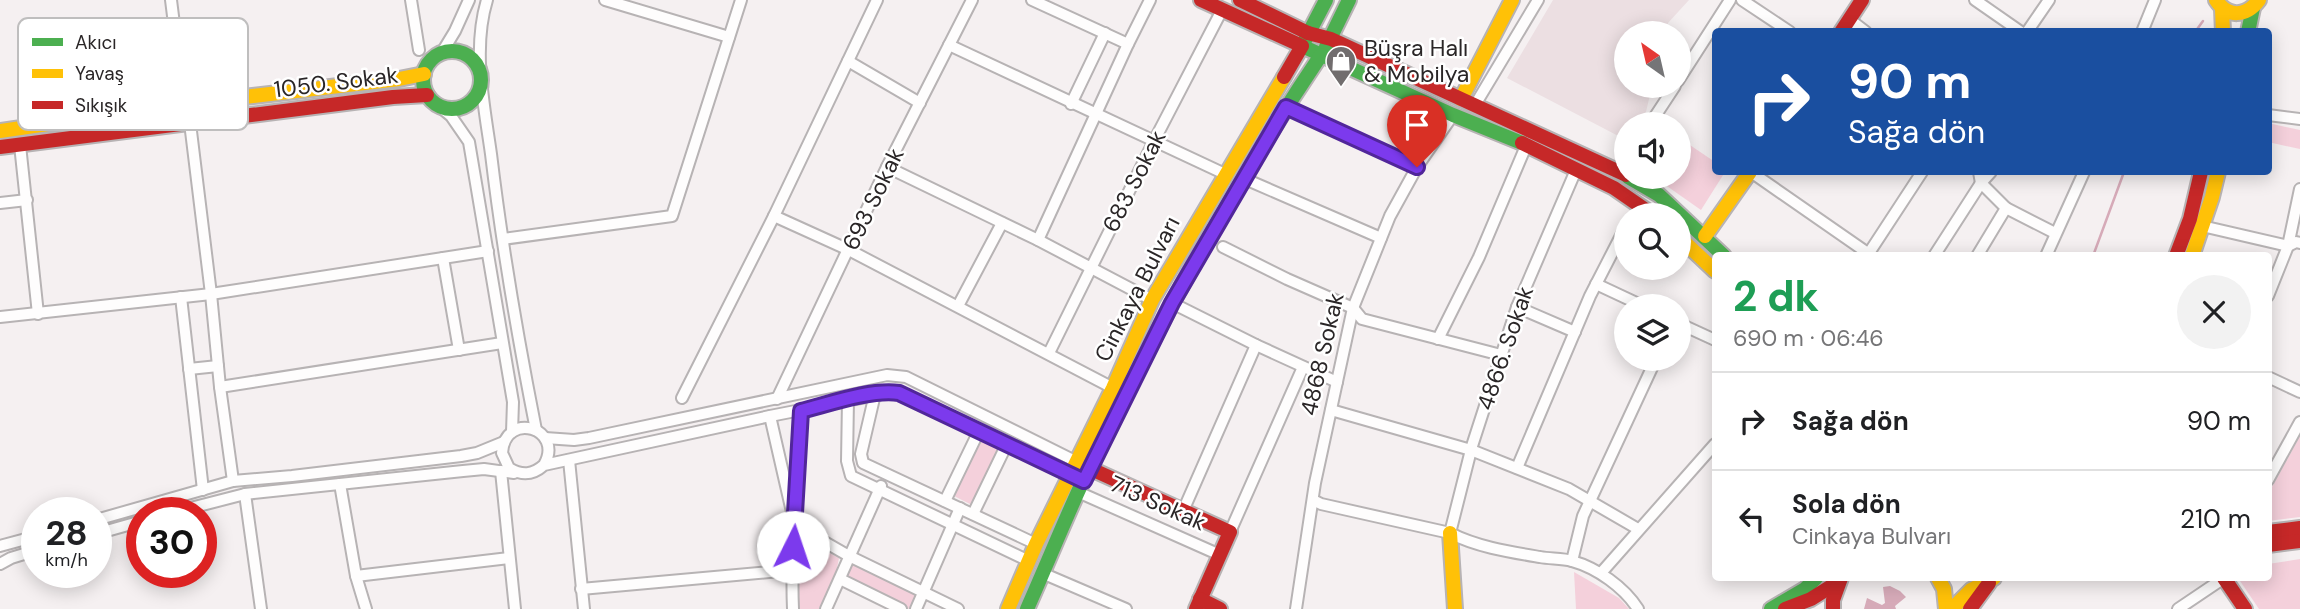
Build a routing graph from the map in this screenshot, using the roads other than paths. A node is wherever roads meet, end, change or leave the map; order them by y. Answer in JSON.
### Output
{"nodes":[{"id":1,"x":170,"y":0,"type":"edge"},
{"id":2,"x":411,"y":0,"type":"edge"},
{"id":3,"x":469,"y":0,"type":"edge"},
{"id":4,"x":487,"y":0,"type":"edge"},
{"id":5,"x":605,"y":0,"type":"edge"},
{"id":6,"x":741,"y":0,"type":"edge"},
{"id":7,"x":877,"y":0,"type":"edge"},
{"id":8,"x":1032,"y":0,"type":"edge"},
{"id":9,"x":1150,"y":0,"type":"edge"},
{"id":10,"x":1201,"y":0,"type":"edge"},
{"id":11,"x":1240,"y":0,"type":"edge"},
{"id":12,"x":1326,"y":0,"type":"edge"},
{"id":13,"x":1513,"y":0,"type":"edge"},
{"id":14,"x":1538,"y":0,"type":"edge"},
{"id":15,"x":1730,"y":0,"type":"edge"},
{"id":16,"x":1742,"y":0,"type":"edge"},
{"id":17,"x":1862,"y":0,"type":"edge"},
{"id":18,"x":1975,"y":0,"type":"edge"},
{"id":19,"x":2049,"y":0,"type":"edge"},
{"id":20,"x":2155,"y":0,"type":"edge"},
{"id":21,"x":968,"y":1,"type":"edge"},
{"id":22,"x":1349,"y":1,"type":"edge"},
{"id":23,"x":2259,"y":3,"type":"edge"},
{"id":24,"x":2219,"y":4,"type":"edge"},
{"id":25,"x":1222,"y":10,"type":"junction"},
{"id":26,"x":172,"y":18,"type":"edge"},
{"id":27,"x":1845,"y":25,"type":"edge"},
{"id":28,"x":1712,"y":28,"type":"edge"},
{"id":29,"x":1712,"y":28,"type":"edge"},
{"id":30,"x":1784,"y":28,"type":"edge"},
{"id":31,"x":2015,"y":28,"type":"edge"},
{"id":32,"x":2029,"y":28,"type":"edge"},
{"id":33,"x":2144,"y":28,"type":"edge"},
{"id":34,"x":2222,"y":28,"type":"edge"},
{"id":35,"x":2250,"y":28,"type":"edge"},
{"id":36,"x":1105,"y":33,"type":"junction"},
{"id":37,"x":729,"y":37,"type":"junction"},
{"id":38,"x":1305,"y":39,"type":"junction"},
{"id":39,"x":1331,"y":39,"type":"junction"},
{"id":40,"x":950,"y":44,"type":"junction"},
{"id":41,"x":1128,"y":44,"type":"junction"},
{"id":42,"x":419,"y":50,"type":"dead end"},
{"id":43,"x":441,"y":54,"type":"junction"},
{"id":44,"x":1321,"y":55,"type":"junction"},
{"id":45,"x":1366,"y":55,"type":"junction"},
{"id":46,"x":848,"y":61,"type":"junction"},
{"id":47,"x":1691,"y":61,"type":"edge"},
{"id":48,"x":424,"y":74,"type":"junction"},
{"id":49,"x":481,"y":77,"type":"junction"},
{"id":50,"x":427,"y":95,"type":"junction"},
{"id":51,"x":248,"y":97,"type":"edge"},
{"id":52,"x":1461,"y":99,"type":"junction"},
{"id":53,"x":920,"y":103,"type":"junction"},
{"id":54,"x":1072,"y":104,"type":"junction"},
{"id":55,"x":1475,"y":106,"type":"junction"},
{"id":56,"x":440,"y":107,"type":"junction"},
{"id":57,"x":1286,"y":107,"type":"junction"},
{"id":58,"x":1096,"y":115,"type":"junction"},
{"id":59,"x":1453,"y":115,"type":"junction"},
{"id":60,"x":248,"y":116,"type":"edge"},
{"id":61,"x":2272,"y":116,"type":"edge"},
{"id":62,"x":2300,"y":119,"type":"edge"},
{"id":63,"x":18,"y":128,"type":"edge"},
{"id":64,"x":136,"y":130,"type":"edge"},
{"id":65,"x":191,"y":130,"type":"edge"},
{"id":66,"x":0,"y":131,"type":"edge"},
{"id":67,"x":1154,"y":141,"type":"junction"},
{"id":68,"x":20,"y":145,"type":"junction"},
{"id":69,"x":1526,"y":146,"type":"junction"},
{"id":70,"x":0,"y":147,"type":"edge"},
{"id":71,"x":887,"y":167,"type":"junction"},
{"id":72,"x":1417,"y":167,"type":"junction"},
{"id":73,"x":1614,"y":167,"type":"edge"},
{"id":74,"x":1576,"y":170,"type":"junction"},
{"id":75,"x":1225,"y":174,"type":"junction"},
{"id":76,"x":1749,"y":175,"type":"edge"},
{"id":77,"x":1755,"y":175,"type":"edge"},
{"id":78,"x":1917,"y":175,"type":"edge"},
{"id":79,"x":2083,"y":175,"type":"edge"},
{"id":80,"x":2200,"y":175,"type":"edge"},
{"id":81,"x":2217,"y":175,"type":"edge"},
{"id":82,"x":1980,"y":177,"type":"edge"},
{"id":83,"x":1245,"y":179,"type":"junction"},
{"id":84,"x":1650,"y":189,"type":"edge"},
{"id":85,"x":2300,"y":189,"type":"edge"},
{"id":86,"x":27,"y":200,"type":"junction"},
{"id":87,"x":0,"y":203,"type":"edge"},
{"id":88,"x":1628,"y":203,"type":"edge"},
{"id":89,"x":2006,"y":208,"type":"junction"},
{"id":90,"x":774,"y":216,"type":"junction"},
{"id":91,"x":1002,"y":223,"type":"junction"},
{"id":92,"x":2202,"y":226,"type":"junction"},
{"id":93,"x":2055,"y":233,"type":"junction"},
{"id":94,"x":1705,"y":236,"type":"junction"},
{"id":95,"x":1381,"y":238,"type":"junction"},
{"id":96,"x":503,"y":239,"type":"junction"},
{"id":97,"x":1038,"y":240,"type":"junction"},
{"id":98,"x":2300,"y":243,"type":"edge"},
{"id":99,"x":2288,"y":246,"type":"junction"},
{"id":100,"x":1223,"y":247,"type":"dead end"},
{"id":101,"x":1691,"y":248,"type":"edge"},
{"id":102,"x":1614,"y":249,"type":"edge"},
{"id":103,"x":849,"y":250,"type":"junction"},
{"id":104,"x":488,"y":251,"type":"junction"},
{"id":105,"x":1720,"y":252,"type":"edge"},
{"id":106,"x":1865,"y":252,"type":"edge"},
{"id":107,"x":1871,"y":252,"type":"edge"},
{"id":108,"x":1936,"y":252,"type":"edge"},
{"id":109,"x":1978,"y":252,"type":"edge"},
{"id":110,"x":2048,"y":252,"type":"edge"},
{"id":111,"x":2178,"y":252,"type":"edge"},
{"id":112,"x":2193,"y":252,"type":"edge"},
{"id":113,"x":443,"y":258,"type":"junction"},
{"id":114,"x":1091,"y":268,"type":"junction"},
{"id":115,"x":1712,"y":268,"type":"edge"},
{"id":116,"x":1596,"y":284,"type":"junction"},
{"id":117,"x":2272,"y":286,"type":"edge"},
{"id":118,"x":211,"y":294,"type":"junction"},
{"id":119,"x":1617,"y":294,"type":"edge"},
{"id":120,"x":181,"y":297,"type":"junction"},
{"id":121,"x":1152,"y":300,"type":"junction"},
{"id":122,"x":1172,"y":303,"type":"junction"},
{"id":123,"x":958,"y":306,"type":"junction"},
{"id":124,"x":1517,"y":307,"type":"junction"},
{"id":125,"x":1353,"y":308,"type":"junction"},
{"id":126,"x":38,"y":314,"type":"junction"},
{"id":127,"x":0,"y":317,"type":"edge"},
{"id":128,"x":1691,"y":329,"type":"edge"},
{"id":129,"x":1575,"y":332,"type":"junction"},
{"id":130,"x":1438,"y":339,"type":"junction"},
{"id":131,"x":1712,"y":339,"type":"edge"},
{"id":132,"x":502,"y":343,"type":"junction"},
{"id":133,"x":1256,"y":345,"type":"junction"},
{"id":134,"x":459,"y":350,"type":"junction"},
{"id":135,"x":1049,"y":353,"type":"junction"},
{"id":136,"x":1501,"y":355,"type":"junction"},
{"id":137,"x":218,"y":366,"type":"junction"},
{"id":138,"x":1303,"y":367,"type":"junction"},
{"id":139,"x":189,"y":369,"type":"junction"},
{"id":140,"x":1651,"y":371,"type":"edge"},
{"id":141,"x":2272,"y":379,"type":"edge"},
{"id":142,"x":1338,"y":382,"type":"junction"},
{"id":143,"x":220,"y":387,"type":"junction"},
{"id":144,"x":1112,"y":388,"type":"junction"},
{"id":145,"x":2300,"y":392,"type":"edge"},
{"id":146,"x":875,"y":394,"type":"junction"},
{"id":147,"x":682,"y":398,"type":"dead end"},
{"id":148,"x":777,"y":399,"type":"junction"},
{"id":149,"x":848,"y":400,"type":"junction"},
{"id":150,"x":1331,"y":410,"type":"junction"},
{"id":151,"x":801,"y":411,"type":"junction"},
{"id":152,"x":770,"y":416,"type":"junction"},
{"id":153,"x":2300,"y":422,"type":"edge"},
{"id":154,"x":512,"y":432,"type":"junction"},
{"id":155,"x":978,"y":433,"type":"dead end"},
{"id":156,"x":540,"y":434,"type":"junction"},
{"id":157,"x":504,"y":442,"type":"junction"},
{"id":158,"x":1005,"y":448,"type":"dead end"},
{"id":159,"x":1471,"y":450,"type":"junction"},
{"id":160,"x":1712,"y":451,"type":"edge"},
{"id":161,"x":569,"y":460,"type":"junction"},
{"id":162,"x":544,"y":465,"type":"junction"},
{"id":163,"x":1517,"y":468,"type":"junction"},
{"id":164,"x":501,"y":471,"type":"junction"},
{"id":165,"x":524,"y":474,"type":"junction"},
{"id":166,"x":886,"y":474,"type":"junction"},
{"id":167,"x":2272,"y":474,"type":"edge"},
{"id":168,"x":1079,"y":475,"type":"junction"},
{"id":169,"x":233,"y":481,"type":"junction"},
{"id":170,"x":340,"y":484,"type":"junction"},
{"id":171,"x":203,"y":490,"type":"junction"},
{"id":172,"x":879,"y":490,"type":"junction"},
{"id":173,"x":245,"y":494,"type":"junction"},
{"id":174,"x":1312,"y":500,"type":"junction"},
{"id":175,"x":217,"y":501,"type":"edge"},
{"id":176,"x":945,"y":501,"type":"junction"},
{"id":177,"x":1590,"y":501,"type":"junction"},
{"id":178,"x":961,"y":509,"type":"junction"},
{"id":179,"x":1183,"y":511,"type":"junction"},
{"id":180,"x":973,"y":514,"type":"junction"},
{"id":181,"x":112,"y":516,"type":"edge"},
{"id":182,"x":795,"y":524,"type":"junction"},
{"id":183,"x":955,"y":525,"type":"junction"},
{"id":184,"x":2300,"y":528,"type":"edge"},
{"id":185,"x":1638,"y":529,"type":"junction"},
{"id":186,"x":1230,"y":532,"type":"junction"},
{"id":187,"x":2272,"y":532,"type":"edge"},
{"id":188,"x":1450,"y":533,"type":"junction"},
{"id":189,"x":0,"y":536,"type":"edge"},
{"id":190,"x":21,"y":537,"type":"edge"},
{"id":191,"x":21,"y":541,"type":"edge"},
{"id":192,"x":2300,"y":541,"type":"edge"},
{"id":193,"x":1036,"y":544,"type":"junction"},
{"id":194,"x":2272,"y":544,"type":"edge"},
{"id":195,"x":0,"y":546,"type":"edge"},
{"id":196,"x":21,"y":555,"type":"edge"},
{"id":197,"x":849,"y":555,"type":"junction"},
{"id":198,"x":1220,"y":555,"type":"junction"},
{"id":199,"x":509,"y":558,"type":"junction"},
{"id":200,"x":1029,"y":561,"type":"junction"},
{"id":201,"x":1572,"y":561,"type":"junction"},
{"id":202,"x":0,"y":564,"type":"edge"},
{"id":203,"x":791,"y":570,"type":"junction"},
{"id":204,"x":1042,"y":573,"type":"junction"},
{"id":205,"x":1601,"y":573,"type":"junction"},
{"id":206,"x":356,"y":576,"type":"junction"},
{"id":207,"x":840,"y":579,"type":"junction"},
{"id":208,"x":1813,"y":581,"type":"edge"},
{"id":209,"x":1837,"y":581,"type":"edge"},
{"id":210,"x":1839,"y":581,"type":"edge"},
{"id":211,"x":1940,"y":581,"type":"edge"},
{"id":212,"x":1985,"y":581,"type":"edge"},
{"id":213,"x":1991,"y":581,"type":"edge"},
{"id":214,"x":2220,"y":581,"type":"edge"},
{"id":215,"x":2226,"y":581,"type":"edge"},
{"id":216,"x":581,"y":589,"type":"junction"},
{"id":217,"x":924,"y":593,"type":"junction"},
{"id":218,"x":1198,"y":604,"type":"edge"},
{"id":219,"x":261,"y":609,"type":"edge"},
{"id":220,"x":366,"y":609,"type":"edge"},
{"id":221,"x":515,"y":609,"type":"edge"},
{"id":222,"x":584,"y":609,"type":"edge"},
{"id":223,"x":793,"y":609,"type":"edge"},
{"id":224,"x":826,"y":609,"type":"edge"},
{"id":225,"x":901,"y":609,"type":"edge"},
{"id":226,"x":916,"y":609,"type":"edge"},
{"id":227,"x":958,"y":609,"type":"edge"},
{"id":228,"x":1008,"y":609,"type":"edge"},
{"id":229,"x":1027,"y":609,"type":"edge"},
{"id":230,"x":1126,"y":609,"type":"edge"},
{"id":231,"x":1220,"y":609,"type":"edge"},
{"id":232,"x":1296,"y":609,"type":"edge"},
{"id":233,"x":1455,"y":609,"type":"edge"},
{"id":234,"x":1638,"y":609,"type":"edge"},
{"id":235,"x":1771,"y":609,"type":"edge"},
{"id":236,"x":1785,"y":609,"type":"edge"},
{"id":237,"x":1833,"y":609,"type":"edge"},
{"id":238,"x":1946,"y":609,"type":"edge"},
{"id":239,"x":1952,"y":609,"type":"edge"},
{"id":240,"x":1970,"y":609,"type":"edge"},
{"id":241,"x":2178,"y":609,"type":"edge"},
{"id":242,"x":2245,"y":609,"type":"edge"}],
"edges":[{"from":1,"to":26,"type":"street"},
{"from":2,"to":42,"type":"street"},
{"from":3,"to":43,"type":"street"},
{"from":4,"to":49,"type":"street"},
{"from":5,"to":37,"type":"street"},
{"from":6,"to":37,"type":"street"},
{"from":7,"to":46,"type":"street"},
{"from":8,"to":36,"type":"street"},
{"from":9,"to":41,"type":"street"},
{"from":10,"to":25,"type":"main road"},
{"from":11,"to":38,"type":"main road"},
{"from":12,"to":38,"type":"main road","name":"Cinkaya Bulvarı"},
{"from":13,"to":52,"type":"main road"},
{"from":14,"to":55,"type":"street"},
{"from":15,"to":29,"type":"street"},
{"from":16,"to":30,"type":"street"},
{"from":17,"to":27,"type":"main road"},
{"from":18,"to":31,"type":"street"},
{"from":19,"to":32,"type":"street"},
{"from":20,"to":33,"type":"street"},
{"from":21,"to":40,"type":"street","name":"693 Sokak"},
{"from":22,"to":39,"type":"main road","name":"Cinkaya Bulvarı"},
{"from":22,"to":45,"type":"main road"},
{"from":23,"to":24,"type":"main road"},
{"from":23,"to":35,"type":"main road"},
{"from":24,"to":34,"type":"main road"},
{"from":25,"to":38,"type":"main road"},
{"from":25,"to":67,"type":"street","name":"683 Sokak"},
{"from":28,"to":47,"type":"street"},
{"from":36,"to":41,"type":"street"},
{"from":36,"to":54,"type":"street"},
{"from":37,"to":96,"type":"street"},
{"from":38,"to":39,"type":"main road"},
{"from":38,"to":44,"type":"main road"},
{"from":38,"to":75,"type":"main road","name":"Cinkaya Bulvarı"},
{"from":39,"to":44,"type":"main road","name":"Cinkaya Bulvarı"},
{"from":39,"to":45,"type":"main road"},
{"from":40,"to":53,"type":"street","name":"693 Sokak"},
{"from":40,"to":54,"type":"street"},
{"from":41,"to":58,"type":"street"},
{"from":43,"to":48,"type":"main road"},
{"from":43,"to":49,"type":"main road"},
{"from":44,"to":57,"type":"main road","name":"Cinkaya Bulvarı"},
{"from":44,"to":59,"type":"main road"},
{"from":45,"to":52,"type":"main road"},
{"from":46,"to":53,"type":"street"},
{"from":46,"to":90,"type":"street"},
{"from":48,"to":50,"type":"main road"},
{"from":48,"to":51,"type":"main road","name":"1050. Sokak"},
{"from":49,"to":56,"type":"main road"},
{"from":49,"to":96,"type":"street"},
{"from":50,"to":56,"type":"main road"},
{"from":50,"to":60,"type":"main road","name":"1050. Sokak"},
{"from":52,"to":55,"type":"main road"},
{"from":53,"to":71,"type":"street","name":"693 Sokak"},
{"from":54,"to":58,"type":"street"},
{"from":55,"to":73,"type":"main road"},
{"from":56,"to":104,"type":"street"},
{"from":57,"to":72,"type":"street"},
{"from":57,"to":83,"type":"main road","name":"Cinkaya Bulvarı"},
{"from":58,"to":67,"type":"street"},
{"from":58,"to":97,"type":"street"},
{"from":59,"to":69,"type":"main road"},
{"from":59,"to":72,"type":"street","name":"4868 Sokak"},
{"from":61,"to":62,"type":"street"},
{"from":63,"to":66,"type":"main road","name":"1050. Sokak"},
{"from":64,"to":68,"type":"main road","name":"1050. Sokak"},
{"from":65,"to":118,"type":"street"},
{"from":67,"to":75,"type":"street"},
{"from":67,"to":114,"type":"street","name":"683 Sokak"},
{"from":68,"to":70,"type":"main road","name":"1050. Sokak"},
{"from":68,"to":86,"type":"street"},
{"from":69,"to":74,"type":"main road"},
{"from":69,"to":130,"type":"street"},
{"from":71,"to":91,"type":"street"},
{"from":71,"to":103,"type":"street","name":"693 Sokak"},
{"from":72,"to":95,"type":"street","name":"4868 Sokak"},
{"from":74,"to":88,"type":"main road"},
{"from":74,"to":124,"type":"street","name":"4866. Sokak"},
{"from":75,"to":121,"type":"main road","name":"Cinkaya Bulvarı"},
{"from":76,"to":94,"type":"main road"},
{"from":77,"to":106,"type":"street"},
{"from":78,"to":107,"type":"street"},
{"from":79,"to":93,"type":"street"},
{"from":80,"to":111,"type":"main road"},
{"from":81,"to":92,"type":"main road"},
{"from":82,"to":89,"type":"street"},
{"from":82,"to":108,"type":"street"},
{"from":83,"to":95,"type":"street"},
{"from":83,"to":122,"type":"main road","name":"Cinkaya Bulvarı"},
{"from":84,"to":94,"type":"main road"},
{"from":85,"to":99,"type":"street"},
{"from":86,"to":87,"type":"street"},
{"from":86,"to":126,"type":"street"},
{"from":89,"to":93,"type":"street"},
{"from":89,"to":109,"type":"street"},
{"from":90,"to":103,"type":"street"},
{"from":90,"to":147,"type":"street"},
{"from":91,"to":97,"type":"street"},
{"from":91,"to":123,"type":"street"},
{"from":92,"to":99,"type":"street"},
{"from":92,"to":112,"type":"main road"},
{"from":93,"to":110,"type":"street"},
{"from":94,"to":105,"type":"main road"},
{"from":95,"to":125,"type":"street","name":"4868 Sokak"},
{"from":96,"to":156,"type":"street"},
{"from":97,"to":114,"type":"street"},
{"from":98,"to":99,"type":"street"},
{"from":99,"to":117,"type":"street"},
{"from":100,"to":125,"type":"street"},
{"from":101,"to":115,"type":"main road"},
{"from":102,"to":116,"type":"street"},
{"from":103,"to":123,"type":"street"},
{"from":103,"to":148,"type":"street","name":"693 Sokak"},
{"from":104,"to":113,"type":"street"},
{"from":104,"to":132,"type":"street"},
{"from":113,"to":118,"type":"street"},
{"from":113,"to":134,"type":"street"},
{"from":114,"to":121,"type":"street"},
{"from":114,"to":135,"type":"street","name":"683 Sokak"},
{"from":116,"to":119,"type":"street"},
{"from":116,"to":129,"type":"street"},
{"from":118,"to":120,"type":"street"},
{"from":118,"to":137,"type":"street"},
{"from":120,"to":126,"type":"street"},
{"from":120,"to":139,"type":"street"},
{"from":121,"to":144,"type":"main road","name":"Cinkaya Bulvarı"},
{"from":122,"to":133,"type":"street"},
{"from":122,"to":168,"type":"main road","name":"Cinkaya Bulvarı"},
{"from":123,"to":135,"type":"street"},
{"from":124,"to":129,"type":"street"},
{"from":124,"to":136,"type":"street","name":"4866. Sokak"},
{"from":125,"to":130,"type":"street"},
{"from":125,"to":142,"type":"street","name":"4868 Sokak"},
{"from":126,"to":127,"type":"street"},
{"from":128,"to":131,"type":"street"},
{"from":129,"to":163,"type":"street"},
{"from":130,"to":136,"type":"street"},
{"from":132,"to":134,"type":"street"},
{"from":132,"to":154,"type":"street"},
{"from":133,"to":138,"type":"street"},
{"from":133,"to":179,"type":"street"},
{"from":134,"to":143,"type":"street"},
{"from":135,"to":144,"type":"street"},
{"from":136,"to":159,"type":"street","name":"4866. Sokak"},
{"from":137,"to":139,"type":"street"},
{"from":137,"to":143,"type":"street"},
{"from":138,"to":142,"type":"street"},
{"from":138,"to":186,"type":"street"},
{"from":139,"to":171,"type":"street"},
{"from":140,"to":177,"type":"street"},
{"from":141,"to":145,"type":"street"},
{"from":142,"to":150,"type":"street","name":"4868 Sokak"},
{"from":143,"to":169,"type":"street"},
{"from":144,"to":168,"type":"main road","name":"Cinkaya Bulvarı"},
{"from":146,"to":149,"type":"street"},
{"from":146,"to":166,"type":"street"},
{"from":146,"to":168,"type":"street"},
{"from":148,"to":156,"type":"street"},
{"from":148,"to":168,"type":"street"},
{"from":149,"to":151,"type":"street"},
{"from":149,"to":172,"type":"street"},
{"from":150,"to":159,"type":"street"},
{"from":150,"to":174,"type":"street","name":"4868 Sokak"},
{"from":151,"to":152,"type":"street"},
{"from":151,"to":182,"type":"street"},
{"from":152,"to":161,"type":"street"},
{"from":152,"to":182,"type":"street"},
{"from":153,"to":167,"type":"street"},
{"from":154,"to":156,"type":"street"},
{"from":154,"to":157,"type":"street"},
{"from":155,"to":176,"type":"street"},
{"from":156,"to":162,"type":"street"},
{"from":157,"to":165,"type":"street"},
{"from":157,"to":169,"type":"street"},
{"from":158,"to":180,"type":"street"},
{"from":159,"to":163,"type":"street"},
{"from":159,"to":188,"type":"street","name":"4866. Sokak"},
{"from":160,"to":185,"type":"street"},
{"from":161,"to":162,"type":"street"},
{"from":161,"to":216,"type":"street"},
{"from":162,"to":165,"type":"street"},
{"from":163,"to":177,"type":"street"},
{"from":164,"to":165,"type":"street"},
{"from":164,"to":170,"type":"street"},
{"from":164,"to":199,"type":"street"},
{"from":166,"to":172,"type":"street"},
{"from":166,"to":176,"type":"street"},
{"from":168,"to":179,"type":"main road","name":"713 Sokak"},
{"from":168,"to":193,"type":"main road","name":"Cinkaya Bulvarı"},
{"from":168,"to":198,"type":"street","name":"713 Sokak"},
{"from":168,"to":204,"type":"main road","name":"Cinkaya Bulvarı"},
{"from":169,"to":171,"type":"street"},
{"from":170,"to":173,"type":"street"},
{"from":170,"to":206,"type":"street"},
{"from":171,"to":181,"type":"street"},
{"from":172,"to":183,"type":"street"},
{"from":172,"to":197,"type":"street"},
{"from":173,"to":175,"type":"street"},
{"from":173,"to":219,"type":"street"},
{"from":174,"to":188,"type":"street"},
{"from":174,"to":232,"type":"street","name":"4868 Sokak"},
{"from":176,"to":178,"type":"street"},
{"from":177,"to":185,"type":"street"},
{"from":177,"to":201,"type":"street"},
{"from":178,"to":180,"type":"street"},
{"from":178,"to":183,"type":"street"},
{"from":179,"to":186,"type":"main road","name":"713 Sokak"},
{"from":180,"to":193,"type":"street"},
{"from":182,"to":197,"type":"street"},
{"from":182,"to":203,"type":"street"},
{"from":183,"to":200,"type":"street"},
{"from":183,"to":217,"type":"street"},
{"from":184,"to":187,"type":"main road"},
{"from":185,"to":205,"type":"street"},
{"from":186,"to":198,"type":"main road"},
{"from":188,"to":201,"type":"street"},
{"from":188,"to":233,"type":"main road"},
{"from":189,"to":190,"type":"street"},
{"from":191,"to":195,"type":"street"},
{"from":192,"to":194,"type":"main road"},
{"from":193,"to":200,"type":"main road","name":"Cinkaya Bulvarı"},
{"from":196,"to":202,"type":"street"},
{"from":197,"to":207,"type":"street"},
{"from":197,"to":217,"type":"street"},
{"from":198,"to":218,"type":"main road"},
{"from":199,"to":206,"type":"street"},
{"from":199,"to":221,"type":"street"},
{"from":200,"to":228,"type":"main road","name":"Cinkaya Bulvarı"},
{"from":201,"to":205,"type":"street"},
{"from":203,"to":216,"type":"street"},
{"from":203,"to":223,"type":"street"},
{"from":204,"to":229,"type":"main road","name":"Cinkaya Bulvarı"},
{"from":204,"to":230,"type":"street"},
{"from":205,"to":234,"type":"street"},
{"from":206,"to":220,"type":"street"},
{"from":207,"to":224,"type":"street"},
{"from":207,"to":225,"type":"street"},
{"from":208,"to":235,"type":"main road"},
{"from":209,"to":236,"type":"main road"},
{"from":210,"to":237,"type":"main road"},
{"from":211,"to":238,"type":"main road"},
{"from":212,"to":239,"type":"main road"},
{"from":213,"to":240,"type":"main road"},
{"from":214,"to":241,"type":"street"},
{"from":215,"to":242,"type":"main road"},
{"from":216,"to":222,"type":"street"},
{"from":217,"to":226,"type":"street"},
{"from":217,"to":227,"type":"street"},
{"from":218,"to":231,"type":"main road"}]}
